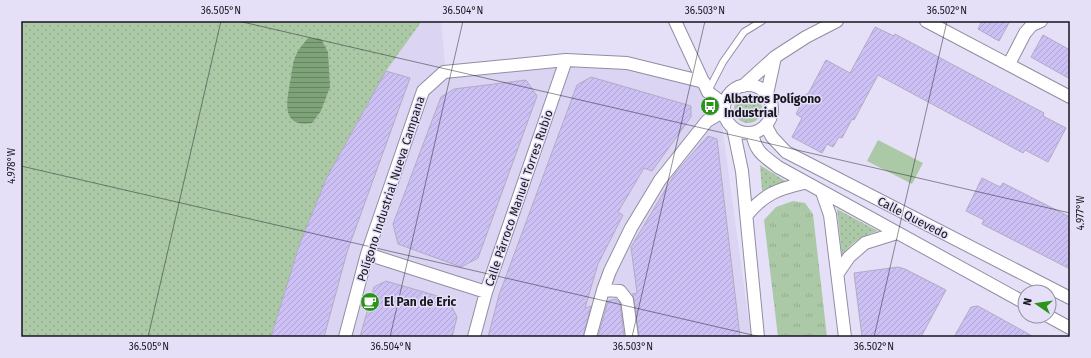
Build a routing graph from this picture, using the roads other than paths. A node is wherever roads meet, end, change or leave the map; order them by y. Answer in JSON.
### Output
{"nodes":[{"id":1,"x":676,"y":21,"type":"edge"},
{"id":2,"x":762,"y":21,"type":"edge"},
{"id":3,"x":837,"y":21,"type":"edge"},
{"id":4,"x":926,"y":21,"type":"edge"},
{"id":5,"x":1041,"y":21,"type":"edge"},
{"id":6,"x":775,"y":57,"type":"junction"},
{"id":7,"x":566,"y":60,"type":"junction"},
{"id":8,"x":1009,"y":64,"type":"junction"},
{"id":9,"x":743,"y":86,"type":"junction"},
{"id":10,"x":706,"y":87,"type":"junction"},
{"id":11,"x":767,"y":94,"type":"junction"},
{"id":12,"x":1070,"y":97,"type":"edge"},
{"id":13,"x":724,"y":107,"type":"junction"},
{"id":14,"x":766,"y":126,"type":"junction"},
{"id":15,"x":733,"y":128,"type":"junction"},
{"id":16,"x":750,"y":134,"type":"junction"},
{"id":17,"x":742,"y":171,"type":"junction"},
{"id":18,"x":804,"y":182,"type":"junction"},
{"id":19,"x":822,"y":192,"type":"junction"},
{"id":20,"x":747,"y":216,"type":"junction"},
{"id":21,"x":897,"y":233,"type":"junction"},
{"id":22,"x":367,"y":254,"type":"junction"},
{"id":23,"x":838,"y":273,"type":"junction"},
{"id":24,"x":603,"y":290,"type":"junction"},
{"id":25,"x":486,"y":292,"type":"junction"},
{"id":26,"x":1070,"y":298,"type":"edge"},
{"id":27,"x":1017,"y":299,"type":"edge"},
{"id":28,"x":1057,"y":321,"type":"edge"},
{"id":29,"x":1070,"y":328,"type":"edge"},
{"id":30,"x":345,"y":337,"type":"edge"},
{"id":31,"x":474,"y":337,"type":"edge"},
{"id":32,"x":590,"y":337,"type":"edge"},
{"id":33,"x":632,"y":337,"type":"edge"},
{"id":34,"x":758,"y":337,"type":"edge"},
{"id":35,"x":845,"y":337,"type":"edge"}],
"edges":[{"from":1,"to":10,"type":"street"},
{"from":2,"to":10,"type":"lane"},
{"from":3,"to":6,"type":"street"},
{"from":4,"to":8,"type":"street"},
{"from":5,"to":8,"type":"street"},
{"from":6,"to":9,"type":"street"},
{"from":6,"to":11,"type":"street"},
{"from":7,"to":10,"type":"street","name":"Polígono Industrial Nueva Campana"},
{"from":7,"to":22,"type":"street","name":"Polígono Industrial Nueva Campana"},
{"from":7,"to":25,"type":"street","name":"Calle Párroco Manuel Torres Rubio"},
{"from":8,"to":12,"type":"street"},
{"from":9,"to":11,"type":"street"},
{"from":9,"to":13,"type":"street"},
{"from":10,"to":13,"type":"street"},
{"from":11,"to":14,"type":"street"},
{"from":13,"to":15,"type":"street"},
{"from":13,"to":24,"type":"street"},
{"from":14,"to":16,"type":"street"},
{"from":14,"to":26,"type":"street","name":"Calle Quevedo"},
{"from":15,"to":16,"type":"street"},
{"from":15,"to":17,"type":"street"},
{"from":16,"to":17,"type":"street"},
{"from":16,"to":18,"type":"street","name":"Calle Quevedo"},
{"from":17,"to":20,"type":"street"},
{"from":18,"to":19,"type":"street","name":"Calle Quevedo"},
{"from":18,"to":20,"type":"street"},
{"from":19,"to":21,"type":"street","name":"Calle Quevedo"},
{"from":19,"to":23,"type":"street"},
{"from":20,"to":34,"type":"street"},
{"from":21,"to":23,"type":"street"},
{"from":21,"to":27,"type":"street","name":"Calle Quevedo"},
{"from":22,"to":25,"type":"street"},
{"from":22,"to":30,"type":"street","name":"Polígono Industrial Nueva Campana"},
{"from":23,"to":35,"type":"street"},
{"from":24,"to":32,"type":"street"},
{"from":24,"to":33,"type":"street"},
{"from":25,"to":31,"type":"street","name":"Calle Párroco Manuel Torres Rubio"},
{"from":28,"to":29,"type":"street"}]}
